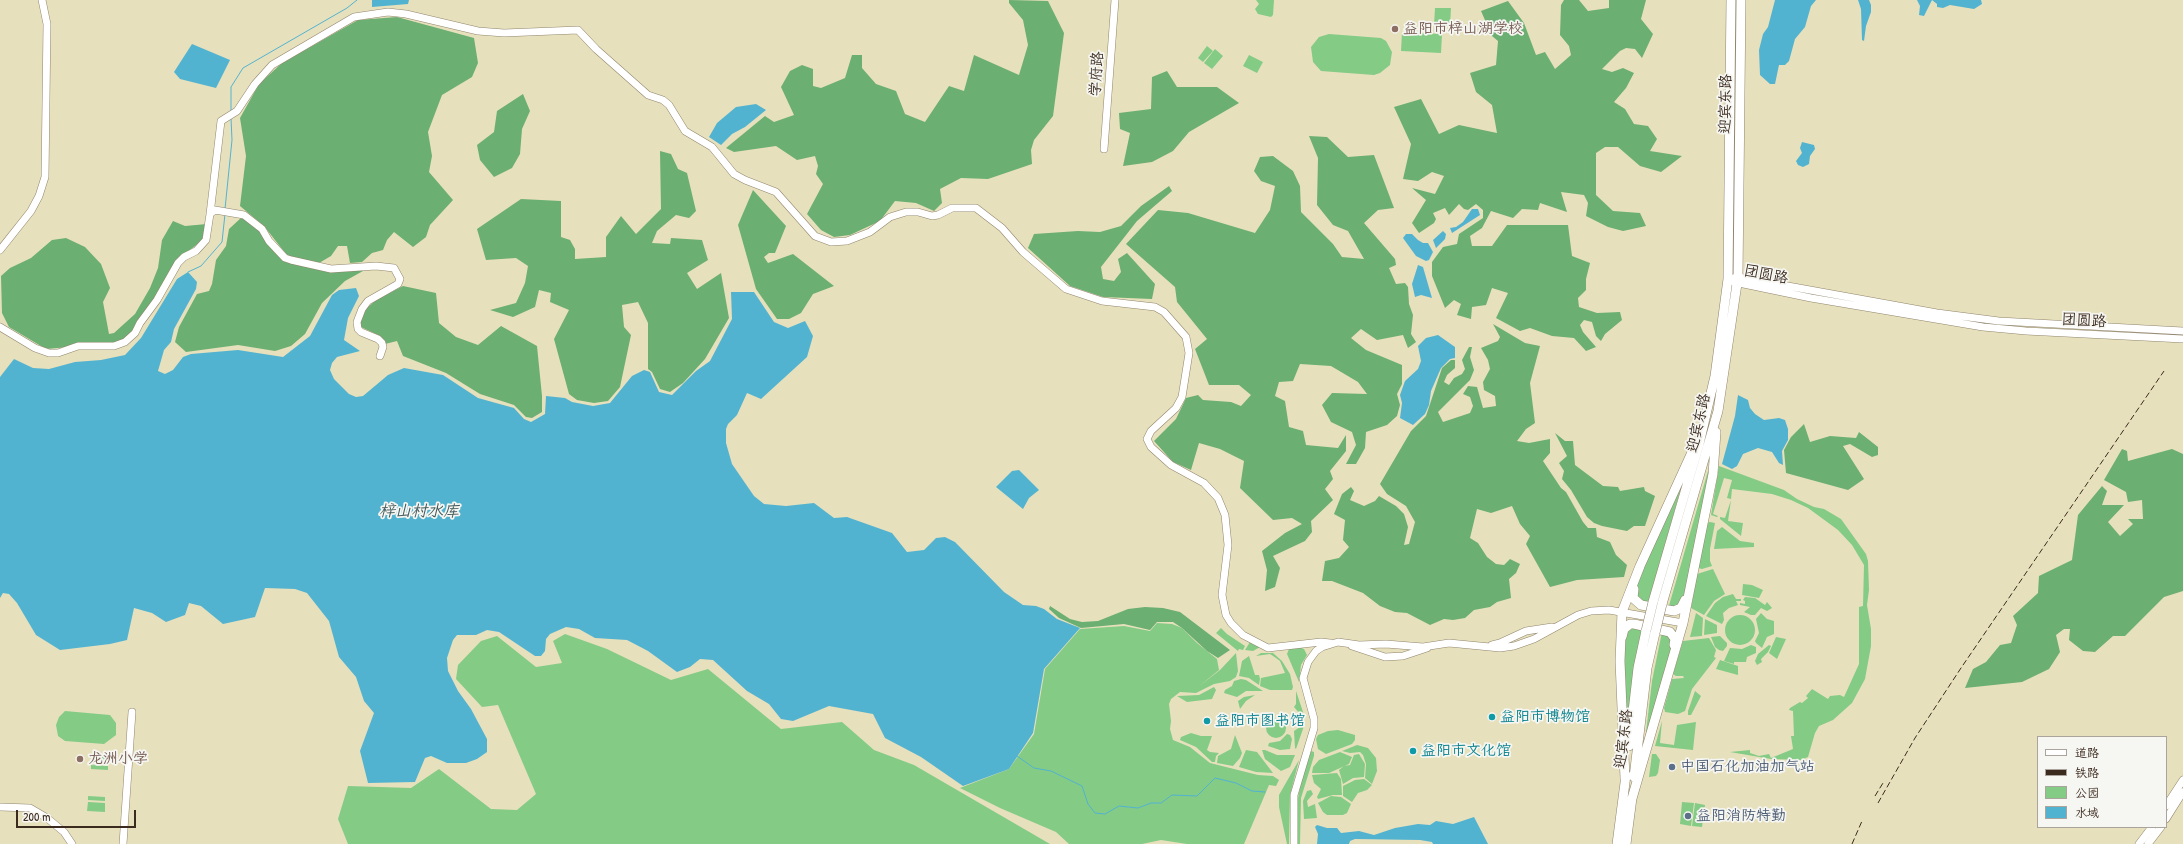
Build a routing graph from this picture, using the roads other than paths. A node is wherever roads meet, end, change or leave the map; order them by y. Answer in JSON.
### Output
{"nodes":[{"id":1,"x":42,"y":0,"type":"edge"},
{"id":2,"x":1115,"y":0,"type":"edge"},
{"id":3,"x":1731,"y":0,"type":"edge"},
{"id":4,"x":1741,"y":0,"type":"edge"},
{"id":5,"x":1104,"y":149,"type":"dead end"},
{"id":6,"x":210,"y":214,"type":"junction"},
{"id":7,"x":0,"y":250,"type":"edge"},
{"id":8,"x":1728,"y":279,"type":"junction"},
{"id":9,"x":1738,"y":280,"type":"junction"},
{"id":10,"x":0,"y":327,"type":"edge"},
{"id":11,"x":2183,"y":331,"type":"edge"},
{"id":12,"x":2183,"y":339,"type":"edge"},
{"id":13,"x":380,"y":356,"type":"dead end"},
{"id":14,"x":1718,"y":411,"type":"junction"},
{"id":15,"x":1704,"y":423,"type":"junction"},
{"id":16,"x":1640,"y":566,"type":"junction"},
{"id":17,"x":1691,"y":582,"type":"junction"},
{"id":18,"x":1622,"y":612,"type":"junction"},
{"id":19,"x":1569,"y":621,"type":"junction"},
{"id":20,"x":1683,"y":624,"type":"junction"},
{"id":21,"x":1650,"y":632,"type":"junction"},
{"id":22,"x":1301,"y":644,"type":"junction"},
{"id":23,"x":1330,"y":644,"type":"junction"},
{"id":24,"x":1349,"y":644,"type":"junction"},
{"id":25,"x":1433,"y":645,"type":"junction"},
{"id":26,"x":1484,"y":646,"type":"junction"},
{"id":27,"x":1310,"y":658,"type":"junction"},
{"id":28,"x":1620,"y":661,"type":"junction"},
{"id":29,"x":1669,"y":672,"type":"junction"},
{"id":30,"x":132,"y":712,"type":"dead end"},
{"id":31,"x":1625,"y":779,"type":"junction"},
{"id":32,"x":2183,"y":780,"type":"edge"},
{"id":33,"x":2183,"y":792,"type":"edge"},
{"id":34,"x":1631,"y":802,"type":"junction"},
{"id":35,"x":2167,"y":804,"type":"edge"},
{"id":36,"x":0,"y":807,"type":"edge"},
{"id":37,"x":2167,"y":817,"type":"edge"},
{"id":38,"x":2151,"y":828,"type":"edge"},
{"id":39,"x":2160,"y":828,"type":"edge"},
{"id":40,"x":72,"y":844,"type":"edge"},
{"id":41,"x":123,"y":844,"type":"edge"},
{"id":42,"x":1294,"y":844,"type":"edge"},
{"id":43,"x":1617,"y":844,"type":"edge"},
{"id":44,"x":1626,"y":844,"type":"edge"},
{"id":45,"x":2139,"y":844,"type":"edge"},
{"id":46,"x":2148,"y":844,"type":"edge"}],
"edges":[{"from":1,"to":7,"type":"street"},
{"from":2,"to":5,"type":"street","name":"学府路"},
{"from":3,"to":8,"type":"highway","name":"迎宾东路"},
{"from":4,"to":9,"type":"highway","name":"迎宾东路"},
{"from":6,"to":10,"type":"street"},
{"from":6,"to":13,"type":"street"},
{"from":6,"to":22,"type":"street"},
{"from":8,"to":9,"type":"street","name":"团圆路"},
{"from":8,"to":15,"type":"highway","name":"迎宾东路"},
{"from":9,"to":11,"type":"street","name":"团圆路"},
{"from":9,"to":12,"type":"street","name":"团圆路"},
{"from":9,"to":14,"type":"highway","name":"迎宾东路"},
{"from":14,"to":17,"type":"highway"},
{"from":14,"to":21,"type":"highway","name":"迎宾东路","bridge":true},
{"from":15,"to":16,"type":"highway"},
{"from":15,"to":21,"type":"highway","name":"迎宾东路","bridge":true},
{"from":16,"to":17,"type":"highway"},
{"from":16,"to":18,"type":"highway"},
{"from":17,"to":20,"type":"highway"},
{"from":18,"to":19,"type":"street"},
{"from":18,"to":20,"type":"street"},
{"from":18,"to":28,"type":"highway"},
{"from":19,"to":26,"type":"street"},
{"from":19,"to":26,"type":"street"},
{"from":20,"to":29,"type":"highway"},
{"from":21,"to":31,"type":"highway","name":"迎宾东路"},
{"from":21,"to":34,"type":"highway","name":"迎宾东路"},
{"from":22,"to":23,"type":"street"},
{"from":22,"to":27,"type":"street"},
{"from":23,"to":24,"type":"street"},
{"from":23,"to":27,"type":"street"},
{"from":24,"to":25,"type":"street"},
{"from":24,"to":25,"type":"street"},
{"from":25,"to":26,"type":"street"},
{"from":27,"to":42,"type":"street"},
{"from":28,"to":29,"type":"highway"},
{"from":28,"to":31,"type":"highway"},
{"from":29,"to":34,"type":"highway"},
{"from":30,"to":41,"type":"street"},
{"from":31,"to":43,"type":"highway","name":"迎宾东路"},
{"from":32,"to":35,"type":"street"},
{"from":33,"to":37,"type":"street"},
{"from":34,"to":44,"type":"highway","name":"迎宾东路"},
{"from":36,"to":40,"type":"street"},
{"from":38,"to":45,"type":"street"},
{"from":39,"to":46,"type":"street"}]}
